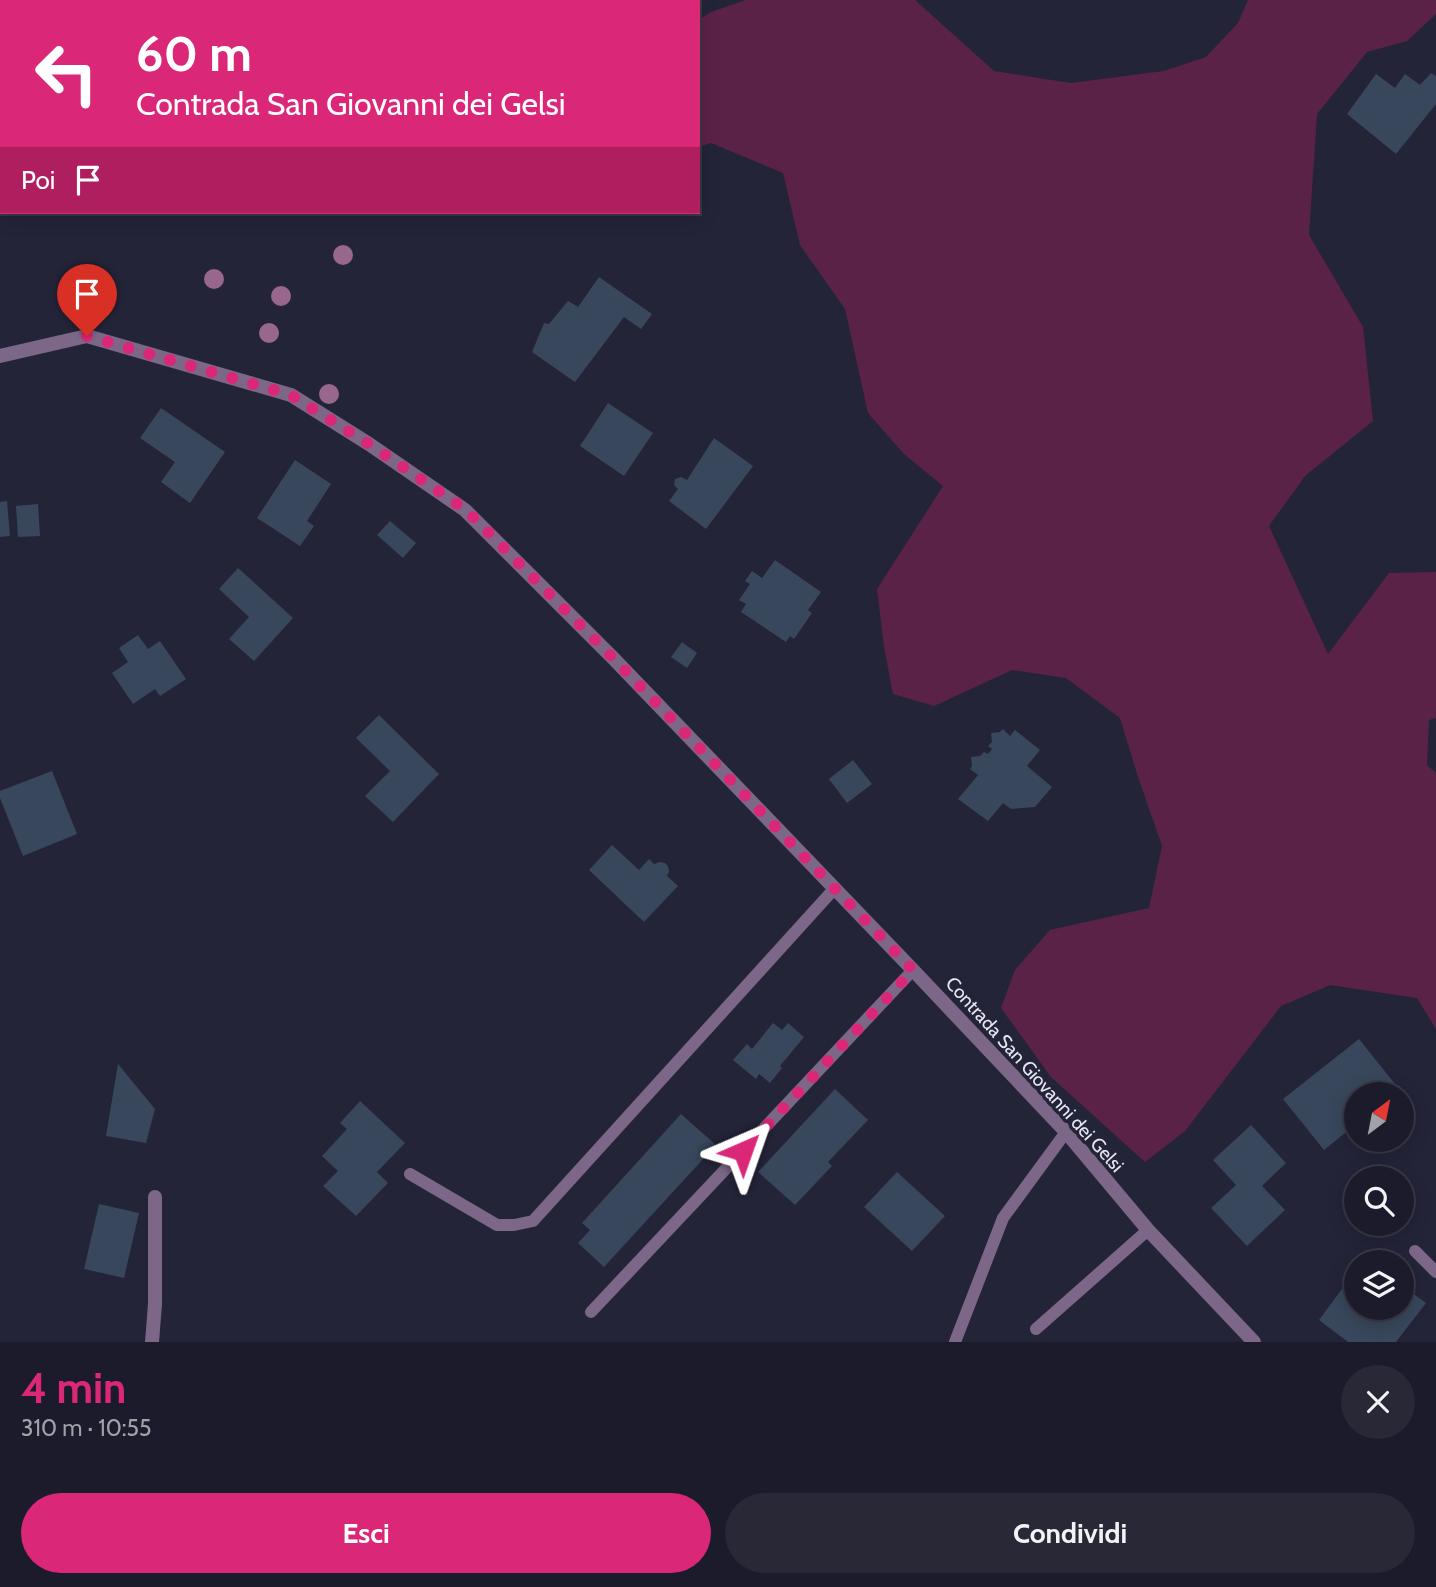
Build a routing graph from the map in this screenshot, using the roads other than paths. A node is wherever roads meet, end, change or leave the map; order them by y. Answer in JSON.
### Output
{"nodes":[{"id":1,"x":0,"y":356,"type":"edge"},
{"id":2,"x":835,"y":888,"type":"junction"},
{"id":3,"x":913,"y":970,"type":"junction"},
{"id":4,"x":1066,"y":1132,"type":"junction"},
{"id":5,"x":410,"y":1174,"type":"dead end"},
{"id":6,"x":155,"y":1197,"type":"dead end"},
{"id":7,"x":1148,"y":1230,"type":"junction"},
{"id":8,"x":1415,"y":1251,"type":"dead end"},
{"id":9,"x":1436,"y":1272,"type":"edge"},
{"id":10,"x":591,"y":1312,"type":"dead end"},
{"id":11,"x":1036,"y":1329,"type":"dead end"},
{"id":12,"x":152,"y":1342,"type":"edge"},
{"id":13,"x":955,"y":1342,"type":"edge"},
{"id":14,"x":1254,"y":1342,"type":"edge"}],
"edges":[{"from":1,"to":2,"type":"street","name":"Contrada San Giovanni dei Gelsi"},
{"from":2,"to":3,"type":"street","name":"Contrada San Giovanni dei Gelsi"},
{"from":2,"to":5,"type":"lane"},
{"from":3,"to":4,"type":"street","name":"Contrada San Giovanni dei Gelsi"},
{"from":3,"to":10,"type":"lane"},
{"from":4,"to":7,"type":"street","name":"Contrada San Giovanni dei Gelsi"},
{"from":4,"to":13,"type":"lane"},
{"from":6,"to":12,"type":"street"},
{"from":7,"to":11,"type":"lane"},
{"from":7,"to":14,"type":"street","name":"Contrada San Giovanni dei Gelsi"},
{"from":8,"to":9,"type":"lane"}]}
